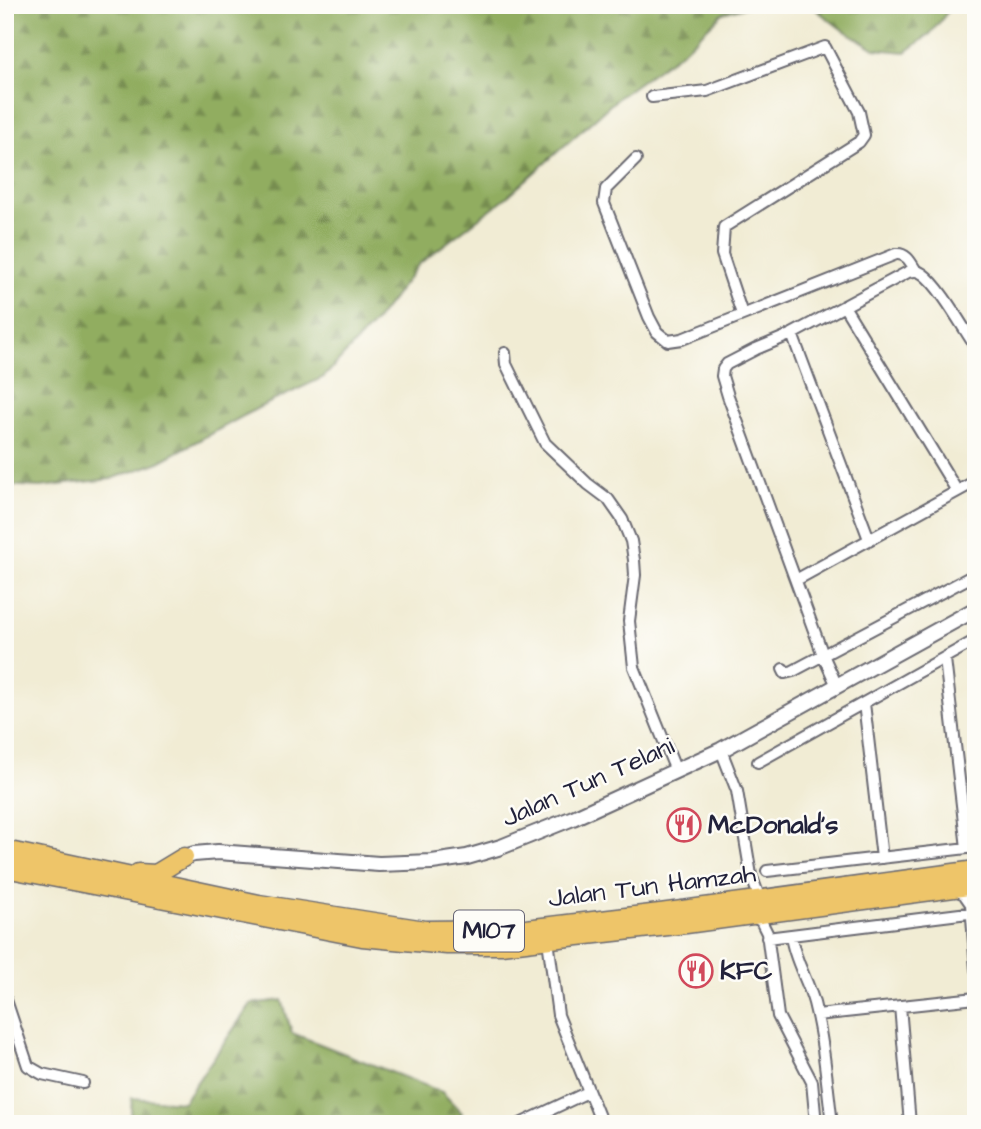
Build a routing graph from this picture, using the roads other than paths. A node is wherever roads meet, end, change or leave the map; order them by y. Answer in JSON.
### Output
{"nodes":[{"id":1,"x":652,"y":97,"type":"dead end"},
{"id":2,"x":636,"y":159,"type":"dead end"},
{"id":3,"x":916,"y":271,"type":"junction"},
{"id":4,"x":844,"y":306,"type":"junction"},
{"id":5,"x":742,"y":314,"type":"junction"},
{"id":6,"x":792,"y":334,"type":"junction"},
{"id":7,"x":976,"y":347,"type":"edge"},
{"id":8,"x":505,"y":353,"type":"dead end"},
{"id":9,"x":976,"y":481,"type":"edge"},
{"id":10,"x":957,"y":491,"type":"junction"},
{"id":11,"x":869,"y":539,"type":"junction"},
{"id":12,"x":976,"y":574,"type":"edge"},
{"id":13,"x":796,"y":580,"type":"junction"},
{"id":14,"x":976,"y":609,"type":"edge"},
{"id":15,"x":976,"y":640,"type":"edge"},
{"id":16,"x":823,"y":655,"type":"junction"},
{"id":17,"x":945,"y":659,"type":"junction"},
{"id":18,"x":783,"y":668,"type":"dead end"},
{"id":19,"x":837,"y":686,"type":"junction"},
{"id":20,"x":864,"y":704,"type":"junction"},
{"id":21,"x":721,"y":750,"type":"junction"},
{"id":22,"x":758,"y":762,"type":"dead end"},
{"id":23,"x":676,"y":771,"type":"junction"},
{"id":24,"x":971,"y":848,"type":"edge"},
{"id":25,"x":5,"y":850,"type":"edge"},
{"id":26,"x":184,"y":857,"type":"junction"},
{"id":27,"x":883,"y":858,"type":"junction"},
{"id":28,"x":72,"y":864,"type":"junction"},
{"id":29,"x":5,"y":868,"type":"edge"},
{"id":30,"x":976,"y":870,"type":"edge"},
{"id":31,"x":767,"y":871,"type":"dead end"},
{"id":32,"x":976,"y":885,"type":"edge"},
{"id":33,"x":952,"y":888,"type":"junction"},
{"id":34,"x":760,"y":899,"type":"junction"},
{"id":35,"x":259,"y":904,"type":"junction"},
{"id":36,"x":974,"y":906,"type":"edge"},
{"id":37,"x":782,"y":911,"type":"junction"},
{"id":38,"x":750,"y":915,"type":"junction"},
{"id":39,"x":767,"y":936,"type":"junction"},
{"id":40,"x":791,"y":936,"type":"junction"},
{"id":41,"x":548,"y":940,"type":"junction"},
{"id":42,"x":976,"y":970,"type":"edge"},
{"id":43,"x":5,"y":998,"type":"edge"},
{"id":44,"x":976,"y":998,"type":"edge"},
{"id":45,"x":900,"y":1006,"type":"junction"},
{"id":46,"x":817,"y":1015,"type":"junction"},
{"id":47,"x":83,"y":1083,"type":"dead end"},
{"id":48,"x":588,"y":1092,"type":"junction"},
{"id":49,"x":520,"y":1124,"type":"edge"},
{"id":50,"x":601,"y":1124,"type":"edge"},
{"id":51,"x":816,"y":1124,"type":"edge"},
{"id":52,"x":832,"y":1124,"type":"edge"},
{"id":53,"x":910,"y":1124,"type":"edge"}],
"edges":[{"from":1,"to":5,"type":"street"},
{"from":2,"to":5,"type":"street"},
{"from":3,"to":4,"type":"street"},
{"from":3,"to":5,"type":"street"},
{"from":3,"to":7,"type":"street"},
{"from":4,"to":6,"type":"street"},
{"from":4,"to":10,"type":"street"},
{"from":6,"to":11,"type":"street"},
{"from":6,"to":13,"type":"street"},
{"from":8,"to":23,"type":"street"},
{"from":9,"to":10,"type":"street"},
{"from":10,"to":11,"type":"street"},
{"from":11,"to":13,"type":"street"},
{"from":12,"to":16,"type":"street"},
{"from":13,"to":16,"type":"street"},
{"from":14,"to":19,"type":"street","name":"Jalan Tun Telani"},
{"from":15,"to":17,"type":"street"},
{"from":16,"to":18,"type":"street"},
{"from":16,"to":19,"type":"street"},
{"from":17,"to":20,"type":"street"},
{"from":17,"to":24,"type":"street"},
{"from":19,"to":21,"type":"street","name":"Jalan Tun Telani"},
{"from":20,"to":22,"type":"street"},
{"from":20,"to":27,"type":"street"},
{"from":21,"to":23,"type":"street","name":"Jalan Tun Telani"},
{"from":21,"to":34,"type":"street"},
{"from":23,"to":26,"type":"street","name":"Jalan Tun Telani"},
{"from":24,"to":27,"type":"street"},
{"from":25,"to":28,"type":"main road","name":"Jalan Tun Hamzah","number":"M107"},
{"from":26,"to":28,"type":"main road"},
{"from":26,"to":35,"type":"main road"},
{"from":27,"to":31,"type":"street"},
{"from":28,"to":35,"type":"main road","name":"Jalan Tun Hamzah","number":"M107"},
{"from":29,"to":41,"type":"main road","name":"Jalan Tun Hamzah","number":"M107"},
{"from":30,"to":34,"type":"main road","name":"Jalan Tun Hamzah","number":"M107"},
{"from":32,"to":33,"type":"main road","name":"Jalan Tun Hamzah","number":"M107"},
{"from":33,"to":36,"type":"street"},
{"from":33,"to":37,"type":"main road","name":"Jalan Tun Hamzah","number":"M107"},
{"from":34,"to":35,"type":"main road","name":"Jalan Tun Hamzah","number":"M107"},
{"from":36,"to":40,"type":"street"},
{"from":36,"to":42,"type":"street"},
{"from":37,"to":38,"type":"main road","name":"Jalan Tun Hamzah","number":"M107"},
{"from":37,"to":39,"type":"street"},
{"from":38,"to":39,"type":"street"},
{"from":38,"to":41,"type":"main road","name":"Jalan Tun Hamzah","number":"M107"},
{"from":39,"to":40,"type":"street"},
{"from":39,"to":51,"type":"street"},
{"from":40,"to":46,"type":"street"},
{"from":41,"to":48,"type":"street"},
{"from":43,"to":47,"type":"street"},
{"from":44,"to":45,"type":"street"},
{"from":45,"to":46,"type":"street"},
{"from":45,"to":53,"type":"street"},
{"from":46,"to":52,"type":"street"},
{"from":48,"to":49,"type":"street"},
{"from":48,"to":50,"type":"street"}]}
